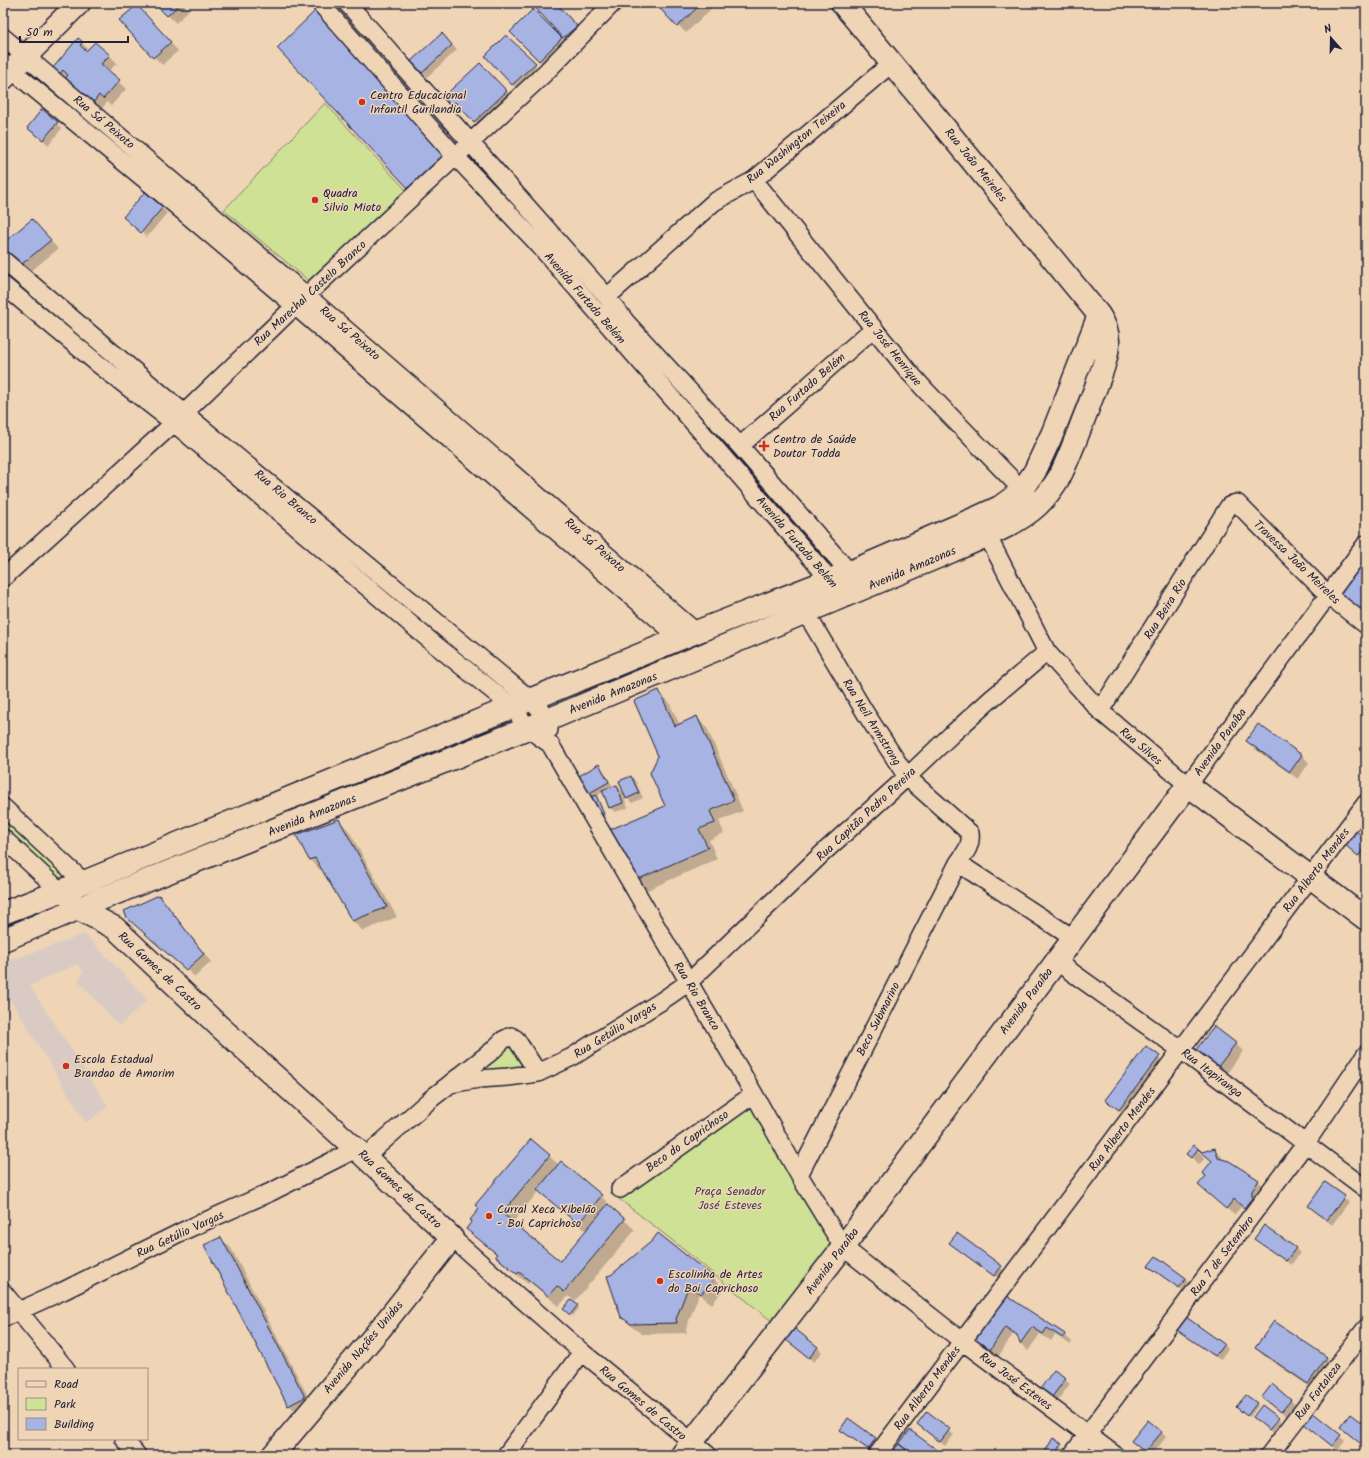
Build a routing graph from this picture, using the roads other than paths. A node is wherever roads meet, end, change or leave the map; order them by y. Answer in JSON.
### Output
{"nodes":[{"id":1,"x":79,"y":3,"type":"edge"},
{"id":2,"x":320,"y":3,"type":"edge"},
{"id":3,"x":348,"y":3,"type":"edge"},
{"id":4,"x":612,"y":3,"type":"edge"},
{"id":5,"x":842,"y":3,"type":"edge"},
{"id":6,"x":3,"y":37,"type":"edge"},
{"id":7,"x":892,"y":63,"type":"junction"},
{"id":8,"x":11,"y":67,"type":"edge"},
{"id":9,"x":470,"y":143,"type":"junction"},
{"id":10,"x":456,"y":157,"type":"junction"},
{"id":11,"x":754,"y":180,"type":"junction"},
{"id":12,"x":3,"y":260,"type":"edge"},
{"id":13,"x":3,"y":284,"type":"edge"},
{"id":14,"x":607,"y":297,"type":"junction"},
{"id":15,"x":301,"y":300,"type":"junction"},
{"id":16,"x":1103,"y":322,"type":"joint"},
{"id":17,"x":620,"y":326,"type":"junction"},
{"id":18,"x":874,"y":328,"type":"junction"},
{"id":19,"x":179,"y":418,"type":"junction"},
{"id":20,"x":740,"y":446,"type":"junction"},
{"id":21,"x":1030,"y":498,"type":"junction"},
{"id":22,"x":1229,"y":506,"type":"joint"},
{"id":23,"x":983,"y":527,"type":"junction"},
{"id":24,"x":1366,"y":544,"type":"edge"},
{"id":25,"x":850,"y":572,"type":"junction"},
{"id":26,"x":3,"y":578,"type":"edge"},
{"id":27,"x":830,"y":580,"type":"junction"},
{"id":28,"x":854,"y":593,"type":"junction"},
{"id":29,"x":1328,"y":595,"type":"junction"},
{"id":30,"x":806,"y":613,"type":"junction"},
{"id":31,"x":1366,"y":625,"type":"edge"},
{"id":32,"x":688,"y":635,"type":"junction"},
{"id":33,"x":1047,"y":652,"type":"junction"},
{"id":34,"x":522,"y":703,"type":"junction"},
{"id":35,"x":1100,"y":711,"type":"junction"},
{"id":36,"x":549,"y":719,"type":"junction"},
{"id":37,"x":527,"y":728,"type":"junction"},
{"id":38,"x":550,"y":744,"type":"junction"},
{"id":39,"x":907,"y":777,"type":"junction"},
{"id":40,"x":1188,"y":785,"type":"junction"},
{"id":41,"x":1366,"y":803,"type":"edge"},
{"id":42,"x":3,"y":807,"type":"edge"},
{"id":43,"x":3,"y":838,"type":"edge"},
{"id":44,"x":958,"y":862,"type":"junction"},
{"id":45,"x":1310,"y":877,"type":"junction"},
{"id":46,"x":84,"y":882,"type":"junction"},
{"id":47,"x":60,"y":891,"type":"junction"},
{"id":48,"x":100,"y":899,"type":"junction"},
{"id":49,"x":79,"y":909,"type":"junction"},
{"id":50,"x":3,"y":914,"type":"edge"},
{"id":51,"x":1366,"y":919,"type":"edge"},
{"id":52,"x":115,"y":928,"type":"junction"},
{"id":53,"x":1073,"y":938,"type":"junction"},
{"id":54,"x":3,"y":940,"type":"edge"},
{"id":55,"x":1056,"y":961,"type":"junction"},
{"id":56,"x":689,"y":982,"type":"junction"},
{"id":57,"x":1181,"y":1050,"type":"junction"},
{"id":58,"x":1366,"y":1054,"type":"edge"},
{"id":59,"x":538,"y":1073,"type":"junction"},
{"id":60,"x":450,"y":1084,"type":"junction"},
{"id":61,"x":754,"y":1094,"type":"junction"},
{"id":62,"x":1306,"y":1143,"type":"junction"},
{"id":63,"x":361,"y":1153,"type":"junction"},
{"id":64,"x":799,"y":1175,"type":"junction"},
{"id":65,"x":620,"y":1189,"type":"dead end"},
{"id":66,"x":1366,"y":1189,"type":"edge"},
{"id":67,"x":452,"y":1238,"type":"junction"},
{"id":68,"x":843,"y":1247,"type":"junction"},
{"id":69,"x":3,"y":1292,"type":"edge"},
{"id":70,"x":18,"y":1311,"type":"junction"},
{"id":71,"x":3,"y":1318,"type":"edge"},
{"id":72,"x":1366,"y":1328,"type":"edge"},
{"id":73,"x":962,"y":1341,"type":"junction"},
{"id":74,"x":582,"y":1352,"type":"junction"},
{"id":75,"x":65,"y":1368,"type":"edge"},
{"id":76,"x":1087,"y":1434,"type":"junction"},
{"id":77,"x":125,"y":1440,"type":"edge"},
{"id":78,"x":694,"y":1451,"type":"edge"},
{"id":79,"x":137,"y":1455,"type":"edge"},
{"id":80,"x":273,"y":1455,"type":"edge"},
{"id":81,"x":506,"y":1455,"type":"edge"},
{"id":82,"x":877,"y":1455,"type":"edge"},
{"id":83,"x":1072,"y":1455,"type":"edge"},
{"id":84,"x":1115,"y":1455,"type":"edge"},
{"id":85,"x":1269,"y":1455,"type":"edge"}],
"edges":[{"from":1,"to":8,"type":"street"},
{"from":2,"to":10,"type":"street","name":"Avenida Furtado Belém"},
{"from":3,"to":9,"type":"street","name":"Avenida Furtado Belém"},
{"from":4,"to":9,"type":"street","name":"Rua Marechal Castelo Branco"},
{"from":5,"to":7,"type":"street","name":"Rua João Meireles"},
{"from":6,"to":8,"type":"street","name":"Rua Sá Peixoto"},
{"from":7,"to":11,"type":"street","name":"Rua Washington Teixeira"},
{"from":7,"to":16,"type":"street","name":"Rua João Meireles"},
{"from":8,"to":15,"type":"street","name":"Rua Sá Peixoto"},
{"from":9,"to":10,"type":"street","name":"Rua Marechal Castelo Branco"},
{"from":9,"to":14,"type":"street","name":"Avenida Furtado Belém"},
{"from":10,"to":15,"type":"street","name":"Rua Marechal Castelo Branco"},
{"from":10,"to":17,"type":"street","name":"Avenida Furtado Belém"},
{"from":11,"to":14,"type":"street","name":"Rua Washington Teixeira"},
{"from":11,"to":18,"type":"street","name":"Rua José Henrique"},
{"from":12,"to":19,"type":"street","name":"Rua Rio Branco"},
{"from":13,"to":19,"type":"street","name":"Rua Rio Branco"},
{"from":14,"to":17,"type":"street","name":"Avenida Furtado Belém"},
{"from":15,"to":19,"type":"street","name":"Rua Marechal Castelo Branco"},
{"from":15,"to":32,"type":"street","name":"Rua Sá Peixoto"},
{"from":16,"to":21,"type":"street","name":"Avenida Amazonas"},
{"from":17,"to":20,"type":"street","name":"Avenida Furtado Belém"},
{"from":17,"to":27,"type":"street","name":"Avenida Furtado Belém"},
{"from":18,"to":20,"type":"street","name":"Rua Furtado Belém"},
{"from":18,"to":21,"type":"street","name":"Rua José Henrique"},
{"from":19,"to":26,"type":"street","name":"Rua Marechal Castelo Branco"},
{"from":19,"to":34,"type":"street","name":"Rua Rio Branco"},
{"from":20,"to":25,"type":"street","name":"Avenida Furtado Belém"},
{"from":21,"to":23,"type":"street","name":"Avenida Amazonas"},
{"from":22,"to":29,"type":"street","name":"Travessa João Meireles"},
{"from":22,"to":35,"type":"street","name":"Rua Beira Rio"},
{"from":23,"to":25,"type":"street","name":"Avenida Amazonas"},
{"from":23,"to":28,"type":"street","name":"Avenida Amazonas"},
{"from":23,"to":33,"type":"street","name":"Rua Silves"},
{"from":24,"to":29,"type":"street","name":"Avenida Paraíba"},
{"from":25,"to":27,"type":"street","name":"Avenida Amazonas"},
{"from":25,"to":28,"type":"street","name":"Avenida Furtado Belém"},
{"from":27,"to":28,"type":"street","name":"Avenida Furtado Belém"},
{"from":27,"to":32,"type":"street","name":"Avenida Amazonas"},
{"from":28,"to":30,"type":"street","name":"Avenida Amazonas"},
{"from":29,"to":31,"type":"street","name":"Travessa João Meireles"},
{"from":29,"to":40,"type":"street","name":"Avenida Paraíba"},
{"from":30,"to":36,"type":"street","name":"Avenida Amazonas"},
{"from":30,"to":39,"type":"street","name":"Rua Neil Armstrong"},
{"from":32,"to":34,"type":"street","name":"Avenida Amazonas"},
{"from":33,"to":35,"type":"street","name":"Rua Silves"},
{"from":33,"to":39,"type":"street","name":"Rua Capitão Pedro Pereira"},
{"from":34,"to":36,"type":"street","name":"Rua Rio Branco"},
{"from":34,"to":37,"type":"street","name":"Rua Rio Branco"},
{"from":34,"to":46,"type":"street","name":"Avenida Amazonas"},
{"from":35,"to":40,"type":"street","name":"Rua Silves"},
{"from":36,"to":37,"type":"street","name":"Avenida Amazonas"},
{"from":36,"to":38,"type":"street","name":"Rua Rio Branco"},
{"from":37,"to":38,"type":"street","name":"Rua Rio Branco"},
{"from":37,"to":48,"type":"street","name":"Avenida Amazonas"},
{"from":38,"to":56,"type":"street","name":"Rua Rio Branco"},
{"from":39,"to":44,"type":"street","name":"Rua Neil Armstrong"},
{"from":39,"to":56,"type":"street","name":"Rua Capitão Pedro Pereira"},
{"from":40,"to":45,"type":"street","name":"Rua Silves"},
{"from":40,"to":53,"type":"street","name":"Avenida Paraíba"},
{"from":41,"to":45,"type":"street","name":"Rua Alberto Mendes"},
{"from":42,"to":46,"type":"street","name":"Rua Gomes de Castro"},
{"from":43,"to":47,"type":"street","name":"Rua Gomes de Castro"},
{"from":44,"to":53,"type":"street"},
{"from":44,"to":64,"type":"street","name":"Beco Submarino"},
{"from":45,"to":51,"type":"street","name":"Rua Silves"},
{"from":45,"to":57,"type":"street","name":"Rua Alberto Mendes"},
{"from":46,"to":47,"type":"street","name":"Avenida Amazonas"},
{"from":46,"to":48,"type":"street","name":"Rua Gomes de Castro"},
{"from":47,"to":49,"type":"street","name":"Rua Gomes de Castro"},
{"from":47,"to":50,"type":"street","name":"Avenida Amazonas"},
{"from":48,"to":49,"type":"street","name":"Avenida Amazonas"},
{"from":48,"to":52,"type":"street","name":"Rua Gomes de Castro"},
{"from":49,"to":52,"type":"street","name":"Rua Gomes de Castro"},
{"from":49,"to":54,"type":"street","name":"Avenida Amazonas"},
{"from":52,"to":63,"type":"street","name":"Rua Gomes de Castro"},
{"from":53,"to":55,"type":"street","name":"Avenida Paraíba"},
{"from":55,"to":57,"type":"street","name":"Rua Itapiranga"},
{"from":55,"to":68,"type":"street","name":"Avenida Paraíba"},
{"from":56,"to":59,"type":"street","name":"Rua Getúlio Vargas"},
{"from":56,"to":61,"type":"street","name":"Rua Rio Branco"},
{"from":57,"to":62,"type":"street","name":"Rua Itapiranga"},
{"from":57,"to":73,"type":"street","name":"Rua Alberto Mendes"},
{"from":58,"to":62,"type":"street","name":"Rua 7 de Setembro"},
{"from":59,"to":60,"type":"street","name":"Rua Getúlio Vargas"},
{"from":59,"to":60,"type":"street","name":"Rua Getúlio Vargas"},
{"from":60,"to":63,"type":"street","name":"Rua Getúlio Vargas"},
{"from":61,"to":64,"type":"street","name":"Rua Rio Branco"},
{"from":61,"to":65,"type":"street","name":"Beco do Caprichoso"},
{"from":62,"to":66,"type":"street","name":"Rua Itapiranga"},
{"from":62,"to":76,"type":"street","name":"Rua 7 de Setembro"},
{"from":63,"to":67,"type":"street","name":"Rua Gomes de Castro"},
{"from":63,"to":70,"type":"street","name":"Rua Getúlio Vargas"},
{"from":64,"to":68,"type":"street","name":"Rua Rio Branco"},
{"from":67,"to":74,"type":"street","name":"Rua Gomes de Castro"},
{"from":67,"to":80,"type":"street","name":"Avenida Nações Unidas"},
{"from":68,"to":73,"type":"street","name":"Rua José Esteves"},
{"from":68,"to":78,"type":"street","name":"Avenida Paraíba"},
{"from":69,"to":70,"type":"street"},
{"from":70,"to":71,"type":"street","name":"Rua Getúlio Vargas"},
{"from":70,"to":75,"type":"street"},
{"from":72,"to":85,"type":"street","name":"Rua Fortaleza"},
{"from":73,"to":76,"type":"street","name":"Rua José Esteves"},
{"from":73,"to":82,"type":"street","name":"Rua Alberto Mendes"},
{"from":74,"to":78,"type":"street","name":"Rua Gomes de Castro"},
{"from":74,"to":81,"type":"street"},
{"from":76,"to":83,"type":"street","name":"Rua 7 de Setembro"},
{"from":76,"to":84,"type":"street","name":"Rua José Esteves"},
{"from":77,"to":79,"type":"street"}]}
